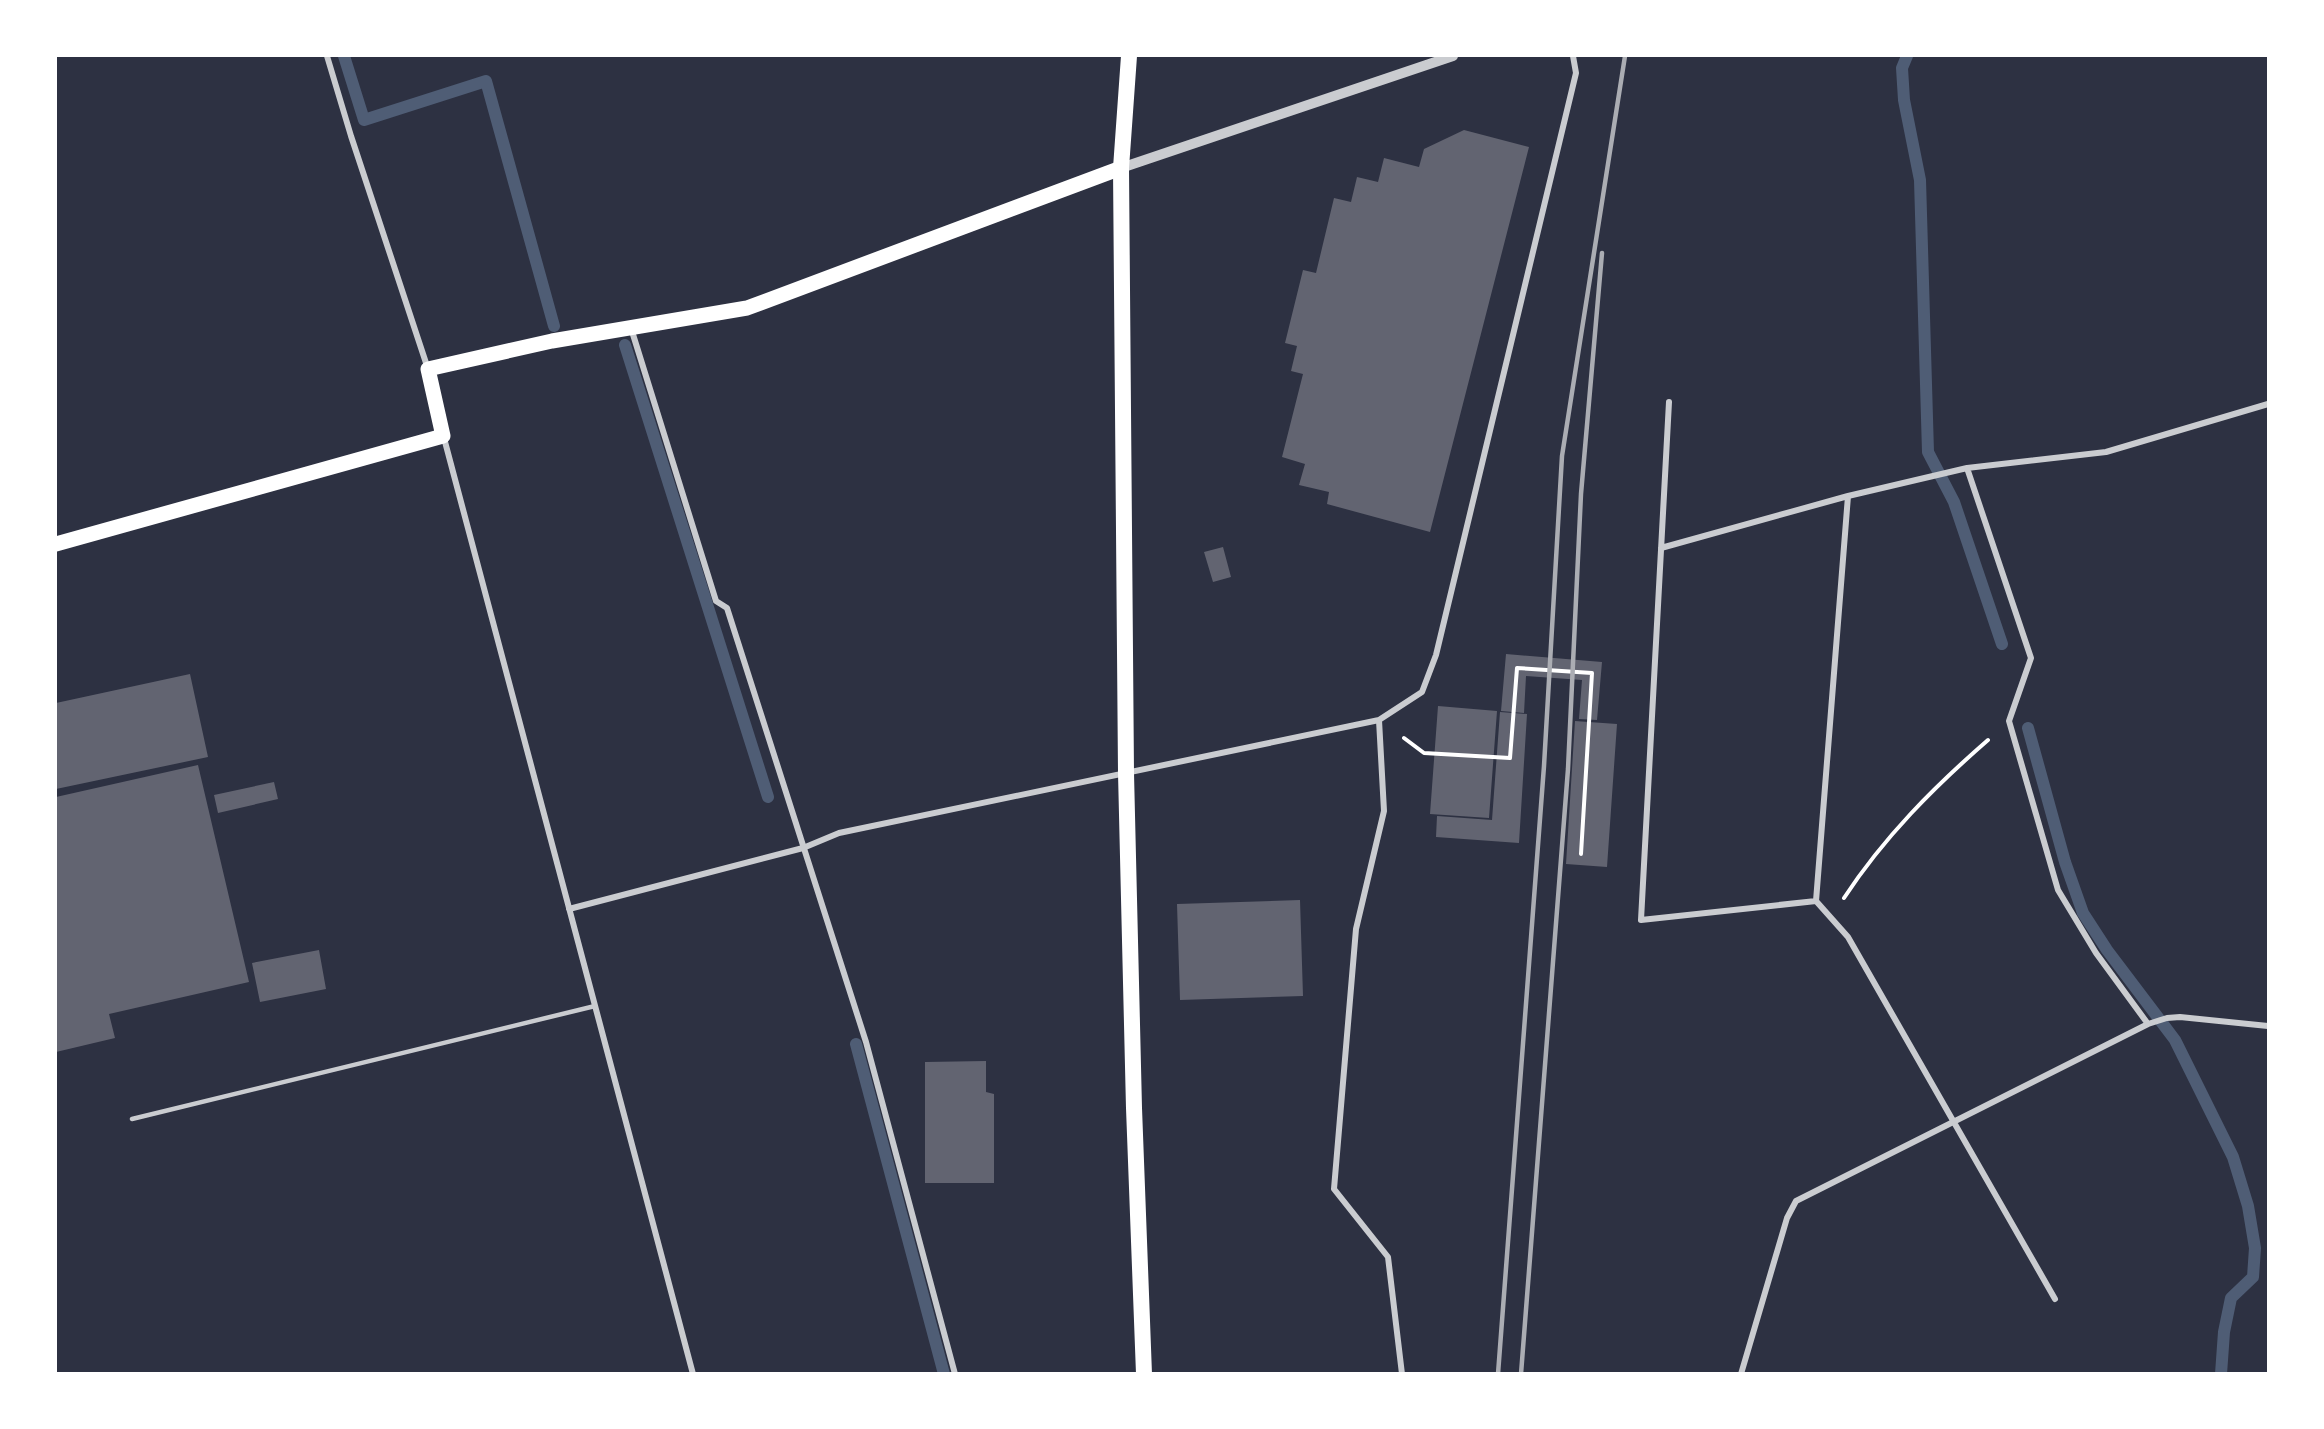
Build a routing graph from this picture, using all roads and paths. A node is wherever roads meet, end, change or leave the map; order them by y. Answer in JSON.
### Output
{"nodes":[{"id":1,"x":327,"y":56,"type":"edge"},
{"id":2,"x":1129,"y":56,"type":"edge"},
{"id":3,"x":1453,"y":56,"type":"edge"},
{"id":4,"x":1573,"y":56,"type":"edge"},
{"id":5,"x":1121,"y":168,"type":"junction"},
{"id":6,"x":631,"y":327,"type":"junction"},
{"id":7,"x":428,"y":369,"type":"junction"},
{"id":8,"x":1669,"y":402,"type":"dead end"},
{"id":9,"x":2268,"y":404,"type":"edge"},
{"id":10,"x":443,"y":436,"type":"junction"},
{"id":11,"x":1967,"y":468,"type":"junction"},
{"id":12,"x":1848,"y":496,"type":"junction"},
{"id":13,"x":56,"y":544,"type":"edge"},
{"id":14,"x":1661,"y":548,"type":"junction"},
{"id":15,"x":1379,"y":720,"type":"junction"},
{"id":16,"x":2009,"y":721,"type":"junction"},
{"id":17,"x":1126,"y":773,"type":"junction"},
{"id":18,"x":803,"y":848,"type":"junction"},
{"id":19,"x":1581,"y":854,"type":"dead end"},
{"id":20,"x":1816,"y":901,"type":"junction"},
{"id":21,"x":570,"y":909,"type":"junction"},
{"id":22,"x":1831,"y":918,"type":"junction"},
{"id":23,"x":595,"y":1006,"type":"junction"},
{"id":24,"x":2150,"y":1023,"type":"junction"},
{"id":25,"x":2268,"y":1026,"type":"edge"},
{"id":26,"x":132,"y":1119,"type":"dead end"},
{"id":27,"x":1953,"y":1121,"type":"junction"},
{"id":28,"x":2055,"y":1299,"type":"dead end"},
{"id":29,"x":693,"y":1374,"type":"edge"},
{"id":30,"x":955,"y":1374,"type":"edge"},
{"id":31,"x":1144,"y":1374,"type":"edge"},
{"id":32,"x":1402,"y":1374,"type":"edge"},
{"id":33,"x":1741,"y":1374,"type":"edge"}],
"edges":[{"from":1,"to":7,"type":"street"},
{"from":2,"to":5,"type":"highway"},
{"from":3,"to":5,"type":"street"},
{"from":4,"to":15,"type":"street"},
{"from":5,"to":6,"type":"main road"},
{"from":5,"to":17,"type":"highway"},
{"from":6,"to":7,"type":"main road"},
{"from":6,"to":18,"type":"street"},
{"from":7,"to":10,"type":"main road"},
{"from":8,"to":14,"type":"street"},
{"from":9,"to":11,"type":"street"},
{"from":10,"to":13,"type":"main road"},
{"from":10,"to":21,"type":"street"},
{"from":11,"to":12,"type":"street"},
{"from":11,"to":16,"type":"street"},
{"from":12,"to":14,"type":"street"},
{"from":12,"to":20,"type":"street"},
{"from":14,"to":20,"type":"street"},
{"from":15,"to":17,"type":"street"},
{"from":15,"to":19,"type":"path"},
{"from":15,"to":32,"type":"street"},
{"from":16,"to":22,"type":"path"},
{"from":16,"to":24,"type":"street"},
{"from":17,"to":18,"type":"street"},
{"from":17,"to":31,"type":"highway"},
{"from":18,"to":21,"type":"street"},
{"from":18,"to":30,"type":"street"},
{"from":20,"to":22,"type":"street"},
{"from":21,"to":23,"type":"street"},
{"from":22,"to":27,"type":"street"},
{"from":23,"to":26,"type":"lane"},
{"from":23,"to":29,"type":"street"},
{"from":24,"to":25,"type":"street"},
{"from":24,"to":27,"type":"street"},
{"from":27,"to":28,"type":"street"},
{"from":27,"to":33,"type":"street"}]}
